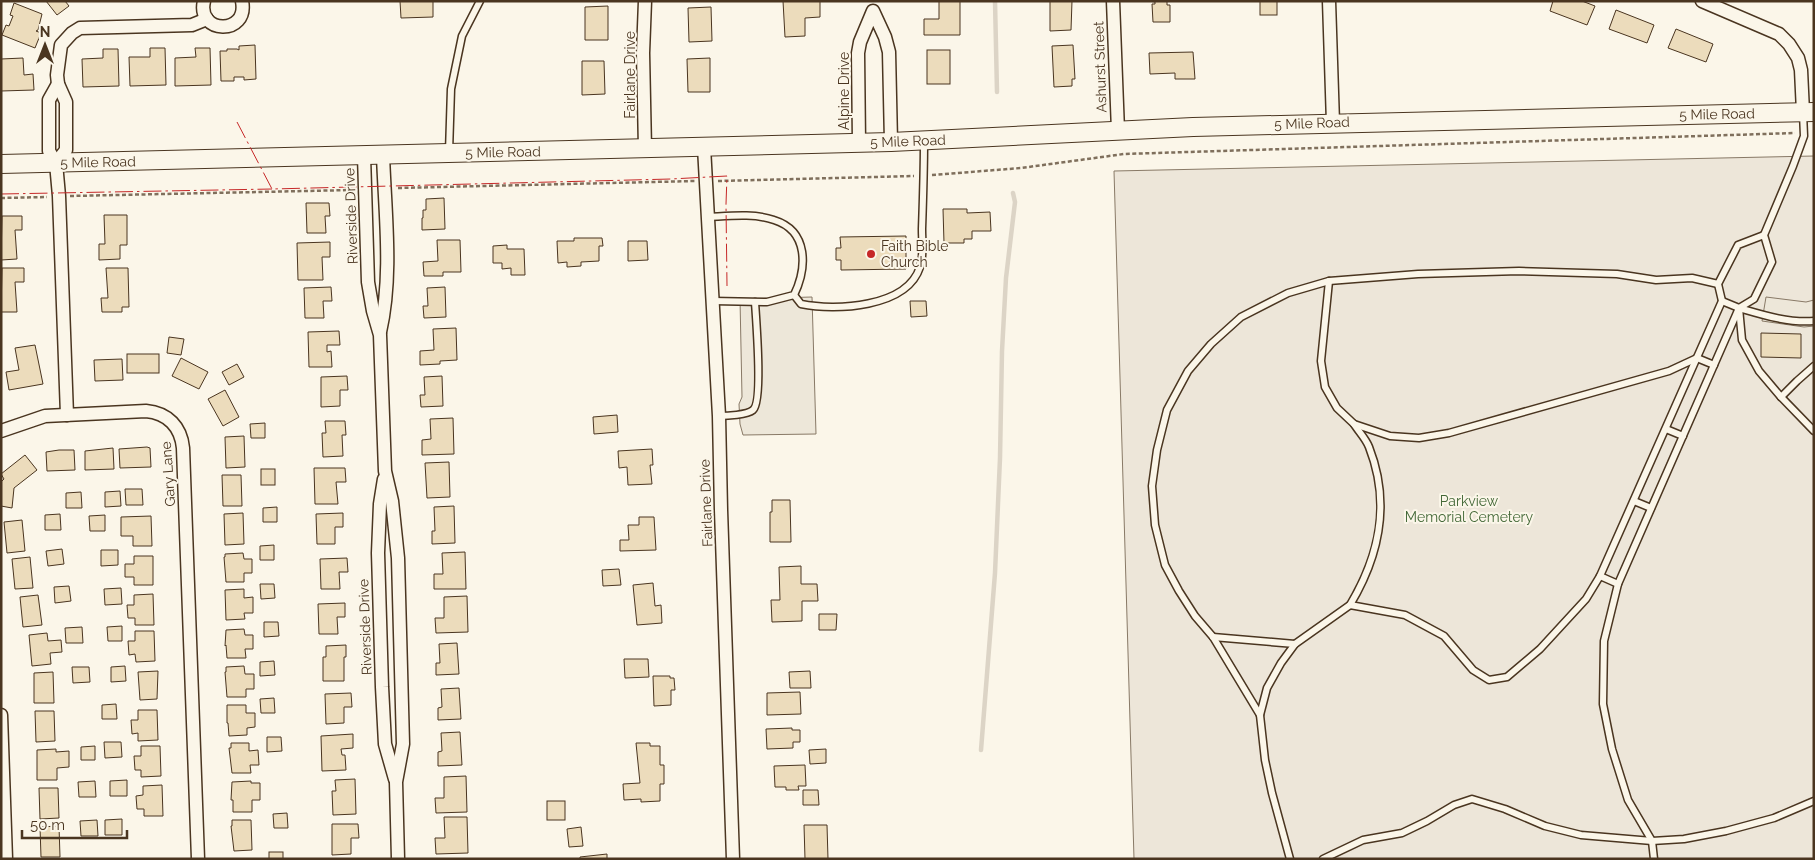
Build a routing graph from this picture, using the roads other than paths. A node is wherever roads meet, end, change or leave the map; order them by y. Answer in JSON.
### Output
{"nodes":[{"id":1,"x":204,"y":1,"type":"edge"},
{"id":2,"x":242,"y":1,"type":"edge"},
{"id":3,"x":480,"y":1,"type":"edge"},
{"id":4,"x":645,"y":1,"type":"edge"},
{"id":5,"x":1113,"y":1,"type":"edge"},
{"id":6,"x":1329,"y":1,"type":"edge"},
{"id":7,"x":1702,"y":1,"type":"edge"},
{"id":8,"x":873,"y":6,"type":"edge"},
{"id":9,"x":207,"y":19,"type":"junction"},
{"id":10,"x":1808,"y":112,"type":"edge"},
{"id":11,"x":1333,"y":123,"type":"junction"},
{"id":12,"x":1118,"y":131,"type":"junction"},
{"id":13,"x":924,"y":140,"type":"junction"},
{"id":14,"x":892,"y":142,"type":"junction"},
{"id":15,"x":859,"y":143,"type":"junction"},
{"id":16,"x":704,"y":147,"type":"junction"},
{"id":17,"x":645,"y":148,"type":"junction"},
{"id":18,"x":449,"y":153,"type":"junction"},
{"id":19,"x":383,"y":155,"type":"junction"},
{"id":20,"x":364,"y":156,"type":"junction"},
{"id":21,"x":56,"y":162,"type":"junction"},
{"id":22,"x":1,"y":164,"type":"edge"},
{"id":23,"x":708,"y":217,"type":"junction"},
{"id":24,"x":1764,"y":235,"type":"junction"},
{"id":25,"x":1329,"y":281,"type":"junction"},
{"id":26,"x":1718,"y":284,"type":"junction"},
{"id":27,"x":794,"y":295,"type":"junction"},
{"id":28,"x":713,"y":301,"type":"junction"},
{"id":29,"x":1722,"y":301,"type":"junction"},
{"id":30,"x":755,"y":302,"type":"junction"},
{"id":31,"x":1739,"y":308,"type":"junction"},
{"id":32,"x":1814,"y":321,"type":"edge"},
{"id":33,"x":380,"y":335,"type":"junction"},
{"id":34,"x":1697,"y":358,"type":"junction"},
{"id":35,"x":1714,"y":365,"type":"junction"},
{"id":36,"x":1814,"y":366,"type":"edge"},
{"id":37,"x":1781,"y":397,"type":"junction"},
{"id":38,"x":67,"y":415,"type":"junction"},
{"id":39,"x":719,"y":416,"type":"junction"},
{"id":40,"x":1354,"y":424,"type":"junction"},
{"id":41,"x":1666,"y":429,"type":"junction"},
{"id":42,"x":1814,"y":430,"type":"edge"},
{"id":43,"x":1,"y":431,"type":"edge"},
{"id":44,"x":1682,"y":436,"type":"junction"},
{"id":45,"x":385,"y":471,"type":"junction"},
{"id":46,"x":1634,"y":501,"type":"junction"},
{"id":47,"x":1651,"y":508,"type":"junction"},
{"id":48,"x":1600,"y":576,"type":"junction"},
{"id":49,"x":1618,"y":584,"type":"junction"},
{"id":50,"x":1350,"y":605,"type":"junction"},
{"id":51,"x":1213,"y":637,"type":"junction"},
{"id":52,"x":1295,"y":644,"type":"junction"},
{"id":53,"x":1,"y":715,"type":"edge"},
{"id":54,"x":1260,"y":715,"type":"junction"},
{"id":55,"x":396,"y":782,"type":"junction"},
{"id":56,"x":1814,"y":801,"type":"edge"},
{"id":57,"x":1652,"y":841,"type":"junction"},
{"id":58,"x":6,"y":859,"type":"edge"},
{"id":59,"x":198,"y":859,"type":"edge"},
{"id":60,"x":398,"y":859,"type":"edge"},
{"id":61,"x":733,"y":859,"type":"edge"},
{"id":62,"x":1290,"y":859,"type":"edge"},
{"id":63,"x":1323,"y":859,"type":"edge"},
{"id":64,"x":1654,"y":859,"type":"edge"}],
"edges":[{"from":1,"to":9,"type":"street"},
{"from":2,"to":9,"type":"street"},
{"from":3,"to":18,"type":"lane"},
{"from":4,"to":17,"type":"street","name":"Fairlane Drive"},
{"from":5,"to":12,"type":"street","name":"Ashurst Street"},
{"from":6,"to":11,"type":"street"},
{"from":7,"to":10,"type":"street"},
{"from":8,"to":14,"type":"street","name":"Alpine Drive"},
{"from":8,"to":15,"type":"street","name":"Alpine Drive"},
{"from":9,"to":21,"type":"street"},
{"from":10,"to":11,"type":"main road","name":"5 Mile Road"},
{"from":10,"to":24,"type":"lane"},
{"from":11,"to":12,"type":"main road","name":"5 Mile Road"},
{"from":12,"to":13,"type":"main road","name":"5 Mile Road"},
{"from":13,"to":14,"type":"main road","name":"5 Mile Road"},
{"from":13,"to":27,"type":"lane"},
{"from":14,"to":15,"type":"main road","name":"5 Mile Road"},
{"from":15,"to":16,"type":"main road","name":"5 Mile Road"},
{"from":16,"to":17,"type":"main road","name":"5 Mile Road"},
{"from":16,"to":23,"type":"street","name":"Fairlane Drive"},
{"from":17,"to":18,"type":"main road","name":"5 Mile Road"},
{"from":18,"to":19,"type":"main road","name":"5 Mile Road"},
{"from":19,"to":20,"type":"main road","name":"5 Mile Road"},
{"from":19,"to":33,"type":"street","name":"Riverside Drive"},
{"from":20,"to":21,"type":"main road","name":"5 Mile Road"},
{"from":20,"to":33,"type":"street","name":"Riverside Drive"},
{"from":21,"to":22,"type":"main road","name":"5 Mile Road"},
{"from":21,"to":38,"type":"street"},
{"from":23,"to":27,"type":"lane"},
{"from":23,"to":28,"type":"street","name":"Fairlane Drive"},
{"from":24,"to":26,"type":"lane"},
{"from":24,"to":31,"type":"lane"},
{"from":25,"to":26,"type":"lane"},
{"from":25,"to":40,"type":"lane"},
{"from":25,"to":51,"type":"lane"},
{"from":26,"to":29,"type":"lane"},
{"from":27,"to":30,"type":"lane"},
{"from":28,"to":30,"type":"lane"},
{"from":28,"to":39,"type":"street","name":"Fairlane Drive"},
{"from":29,"to":31,"type":"lane"},
{"from":29,"to":34,"type":"lane"},
{"from":30,"to":39,"type":"lane"},
{"from":31,"to":32,"type":"lane"},
{"from":31,"to":35,"type":"lane"},
{"from":31,"to":37,"type":"lane"},
{"from":33,"to":45,"type":"street","name":"Riverside Drive"},
{"from":34,"to":35,"type":"lane"},
{"from":34,"to":40,"type":"lane"},
{"from":34,"to":41,"type":"lane"},
{"from":35,"to":44,"type":"lane"},
{"from":36,"to":37,"type":"lane"},
{"from":37,"to":42,"type":"lane"},
{"from":38,"to":43,"type":"street","name":"Gary Lane"},
{"from":38,"to":59,"type":"street","name":"Gary Lane"},
{"from":39,"to":61,"type":"street","name":"Fairlane Drive"},
{"from":40,"to":50,"type":"lane"},
{"from":41,"to":44,"type":"lane"},
{"from":41,"to":46,"type":"lane"},
{"from":44,"to":47,"type":"lane"},
{"from":45,"to":55,"type":"street","name":"Riverside Drive"},
{"from":45,"to":55,"type":"street","name":"Riverside Drive"},
{"from":46,"to":47,"type":"lane"},
{"from":46,"to":48,"type":"lane"},
{"from":47,"to":49,"type":"lane"},
{"from":48,"to":49,"type":"lane"},
{"from":48,"to":50,"type":"lane"},
{"from":49,"to":57,"type":"lane"},
{"from":50,"to":52,"type":"lane"},
{"from":51,"to":52,"type":"lane"},
{"from":51,"to":54,"type":"lane"},
{"from":52,"to":54,"type":"lane"},
{"from":53,"to":58,"type":"street"},
{"from":54,"to":62,"type":"lane"},
{"from":55,"to":60,"type":"street","name":"Riverside Drive"},
{"from":56,"to":57,"type":"lane"},
{"from":57,"to":63,"type":"lane"},
{"from":57,"to":64,"type":"lane"}]}
